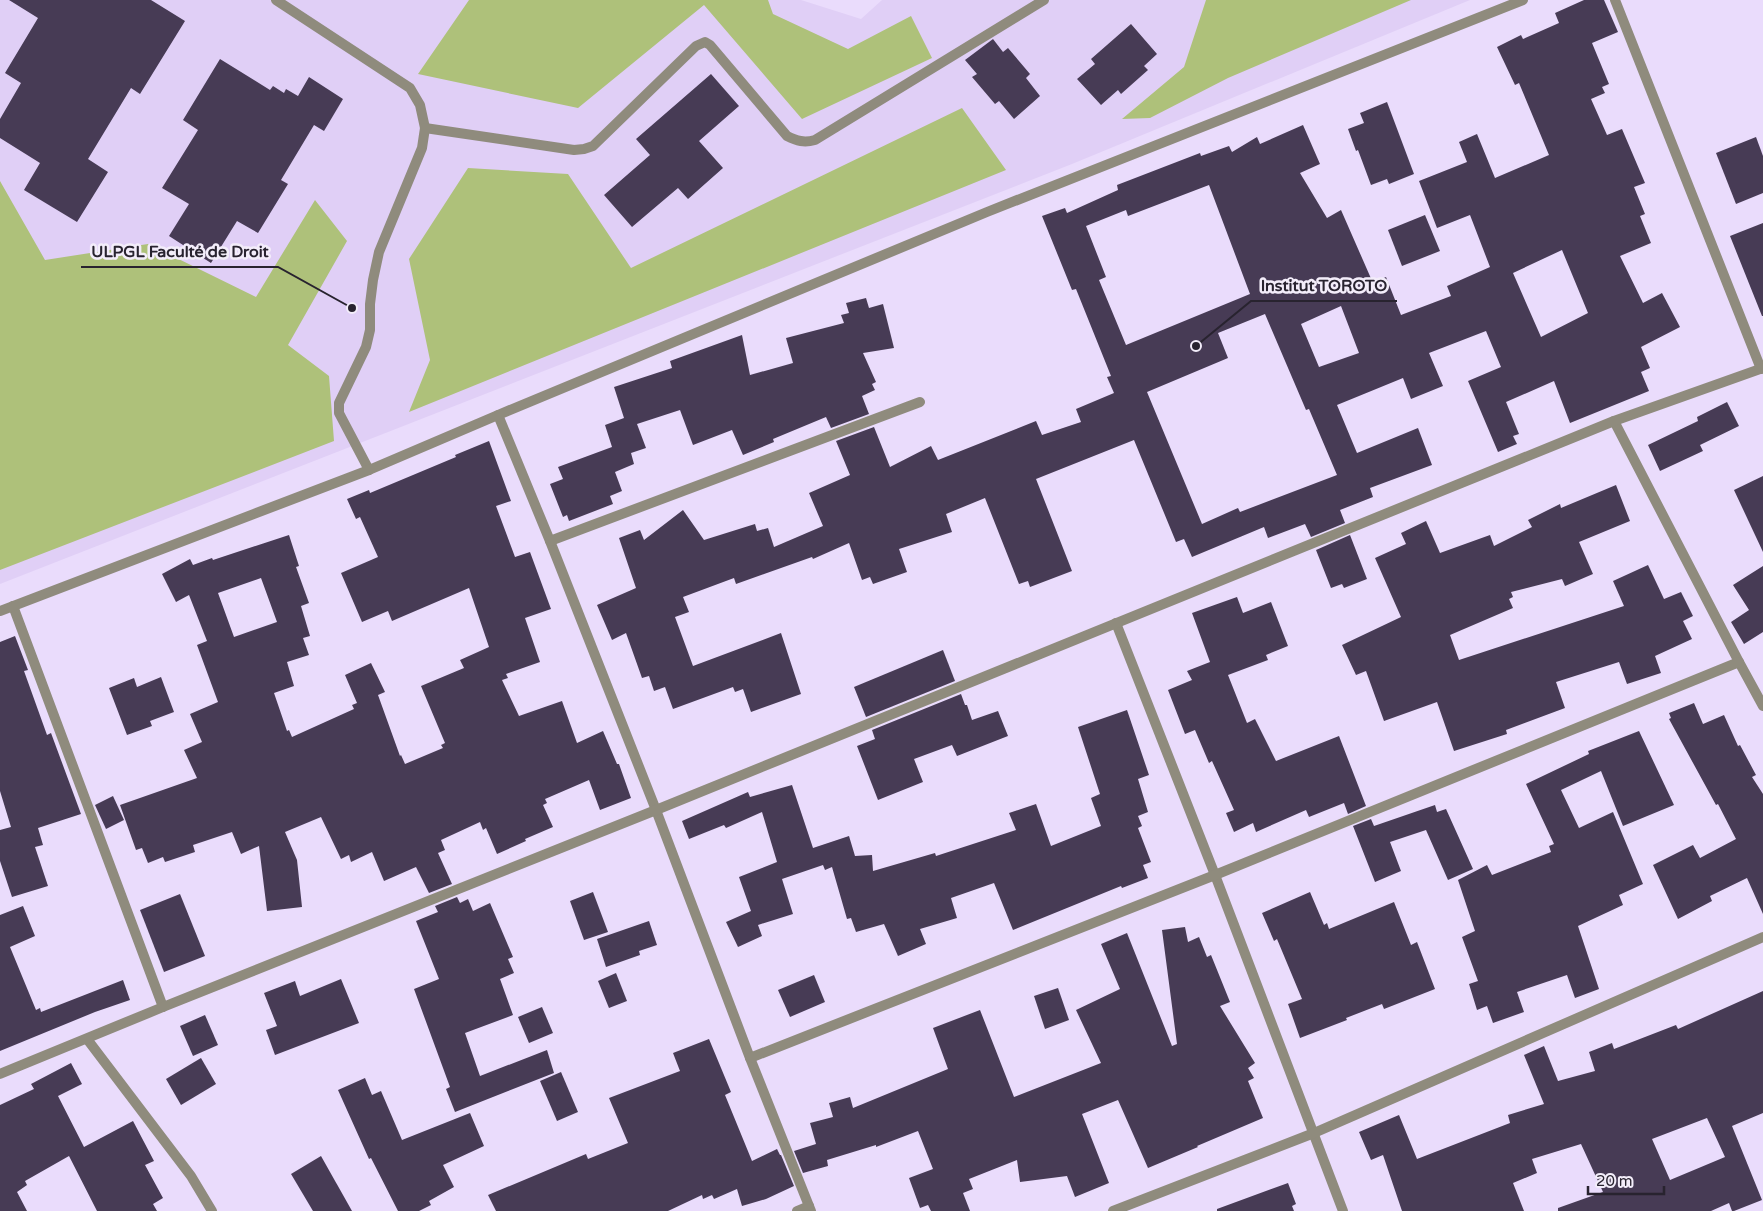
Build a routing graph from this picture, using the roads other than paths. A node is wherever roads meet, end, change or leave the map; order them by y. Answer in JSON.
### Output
{"nodes":[{"id":1,"x":276,"y":0,"type":"edge"},
{"id":2,"x":1044,"y":0,"type":"edge"},
{"id":3,"x":1523,"y":0,"type":"edge"},
{"id":4,"x":1615,"y":0,"type":"edge"},
{"id":5,"x":425,"y":128,"type":"junction"},
{"id":6,"x":1762,"y":368,"type":"edge"},
{"id":7,"x":920,"y":402,"type":"dead end"},
{"id":8,"x":498,"y":414,"type":"junction"},
{"id":9,"x":1614,"y":421,"type":"junction"},
{"id":10,"x":369,"y":470,"type":"junction"},
{"id":11,"x":550,"y":541,"type":"junction"},
{"id":12,"x":13,"y":606,"type":"junction"},
{"id":13,"x":0,"y":611,"type":"edge"},
{"id":14,"x":1116,"y":623,"type":"junction"},
{"id":15,"x":1738,"y":662,"type":"junction"},
{"id":16,"x":1763,"y":706,"type":"edge"},
{"id":17,"x":656,"y":810,"type":"junction"},
{"id":18,"x":1215,"y":875,"type":"junction"},
{"id":19,"x":1763,"y":937,"type":"edge"},
{"id":20,"x":163,"y":1007,"type":"junction"},
{"id":21,"x":87,"y":1039,"type":"junction"},
{"id":22,"x":750,"y":1058,"type":"junction"},
{"id":23,"x":0,"y":1074,"type":"edge"},
{"id":24,"x":1314,"y":1133,"type":"junction"},
{"id":25,"x":810,"y":1209,"type":"edge"},
{"id":26,"x":212,"y":1211,"type":"edge"},
{"id":27,"x":797,"y":1211,"type":"edge"},
{"id":28,"x":1113,"y":1211,"type":"edge"},
{"id":29,"x":1342,"y":1211,"type":"edge"}],
"edges":[{"from":1,"to":5,"type":"street"},
{"from":2,"to":5,"type":"street"},
{"from":3,"to":8,"type":"street"},
{"from":4,"to":6,"type":"street"},
{"from":5,"to":10,"type":"street"},
{"from":6,"to":9,"type":"street"},
{"from":7,"to":11,"type":"street"},
{"from":8,"to":10,"type":"street"},
{"from":8,"to":11,"type":"street"},
{"from":9,"to":14,"type":"street"},
{"from":9,"to":15,"type":"street"},
{"from":10,"to":12,"type":"street"},
{"from":11,"to":17,"type":"street"},
{"from":12,"to":13,"type":"street"},
{"from":12,"to":20,"type":"street"},
{"from":14,"to":17,"type":"street"},
{"from":14,"to":18,"type":"street"},
{"from":15,"to":16,"type":"street"},
{"from":15,"to":18,"type":"street"},
{"from":17,"to":20,"type":"street"},
{"from":17,"to":22,"type":"street"},
{"from":18,"to":22,"type":"street"},
{"from":18,"to":24,"type":"street"},
{"from":19,"to":24,"type":"street"},
{"from":20,"to":21,"type":"street"},
{"from":21,"to":23,"type":"street"},
{"from":21,"to":26,"type":"street"},
{"from":22,"to":25,"type":"street"},
{"from":24,"to":28,"type":"street"},
{"from":24,"to":29,"type":"street"},
{"from":25,"to":27,"type":"street"}]}
